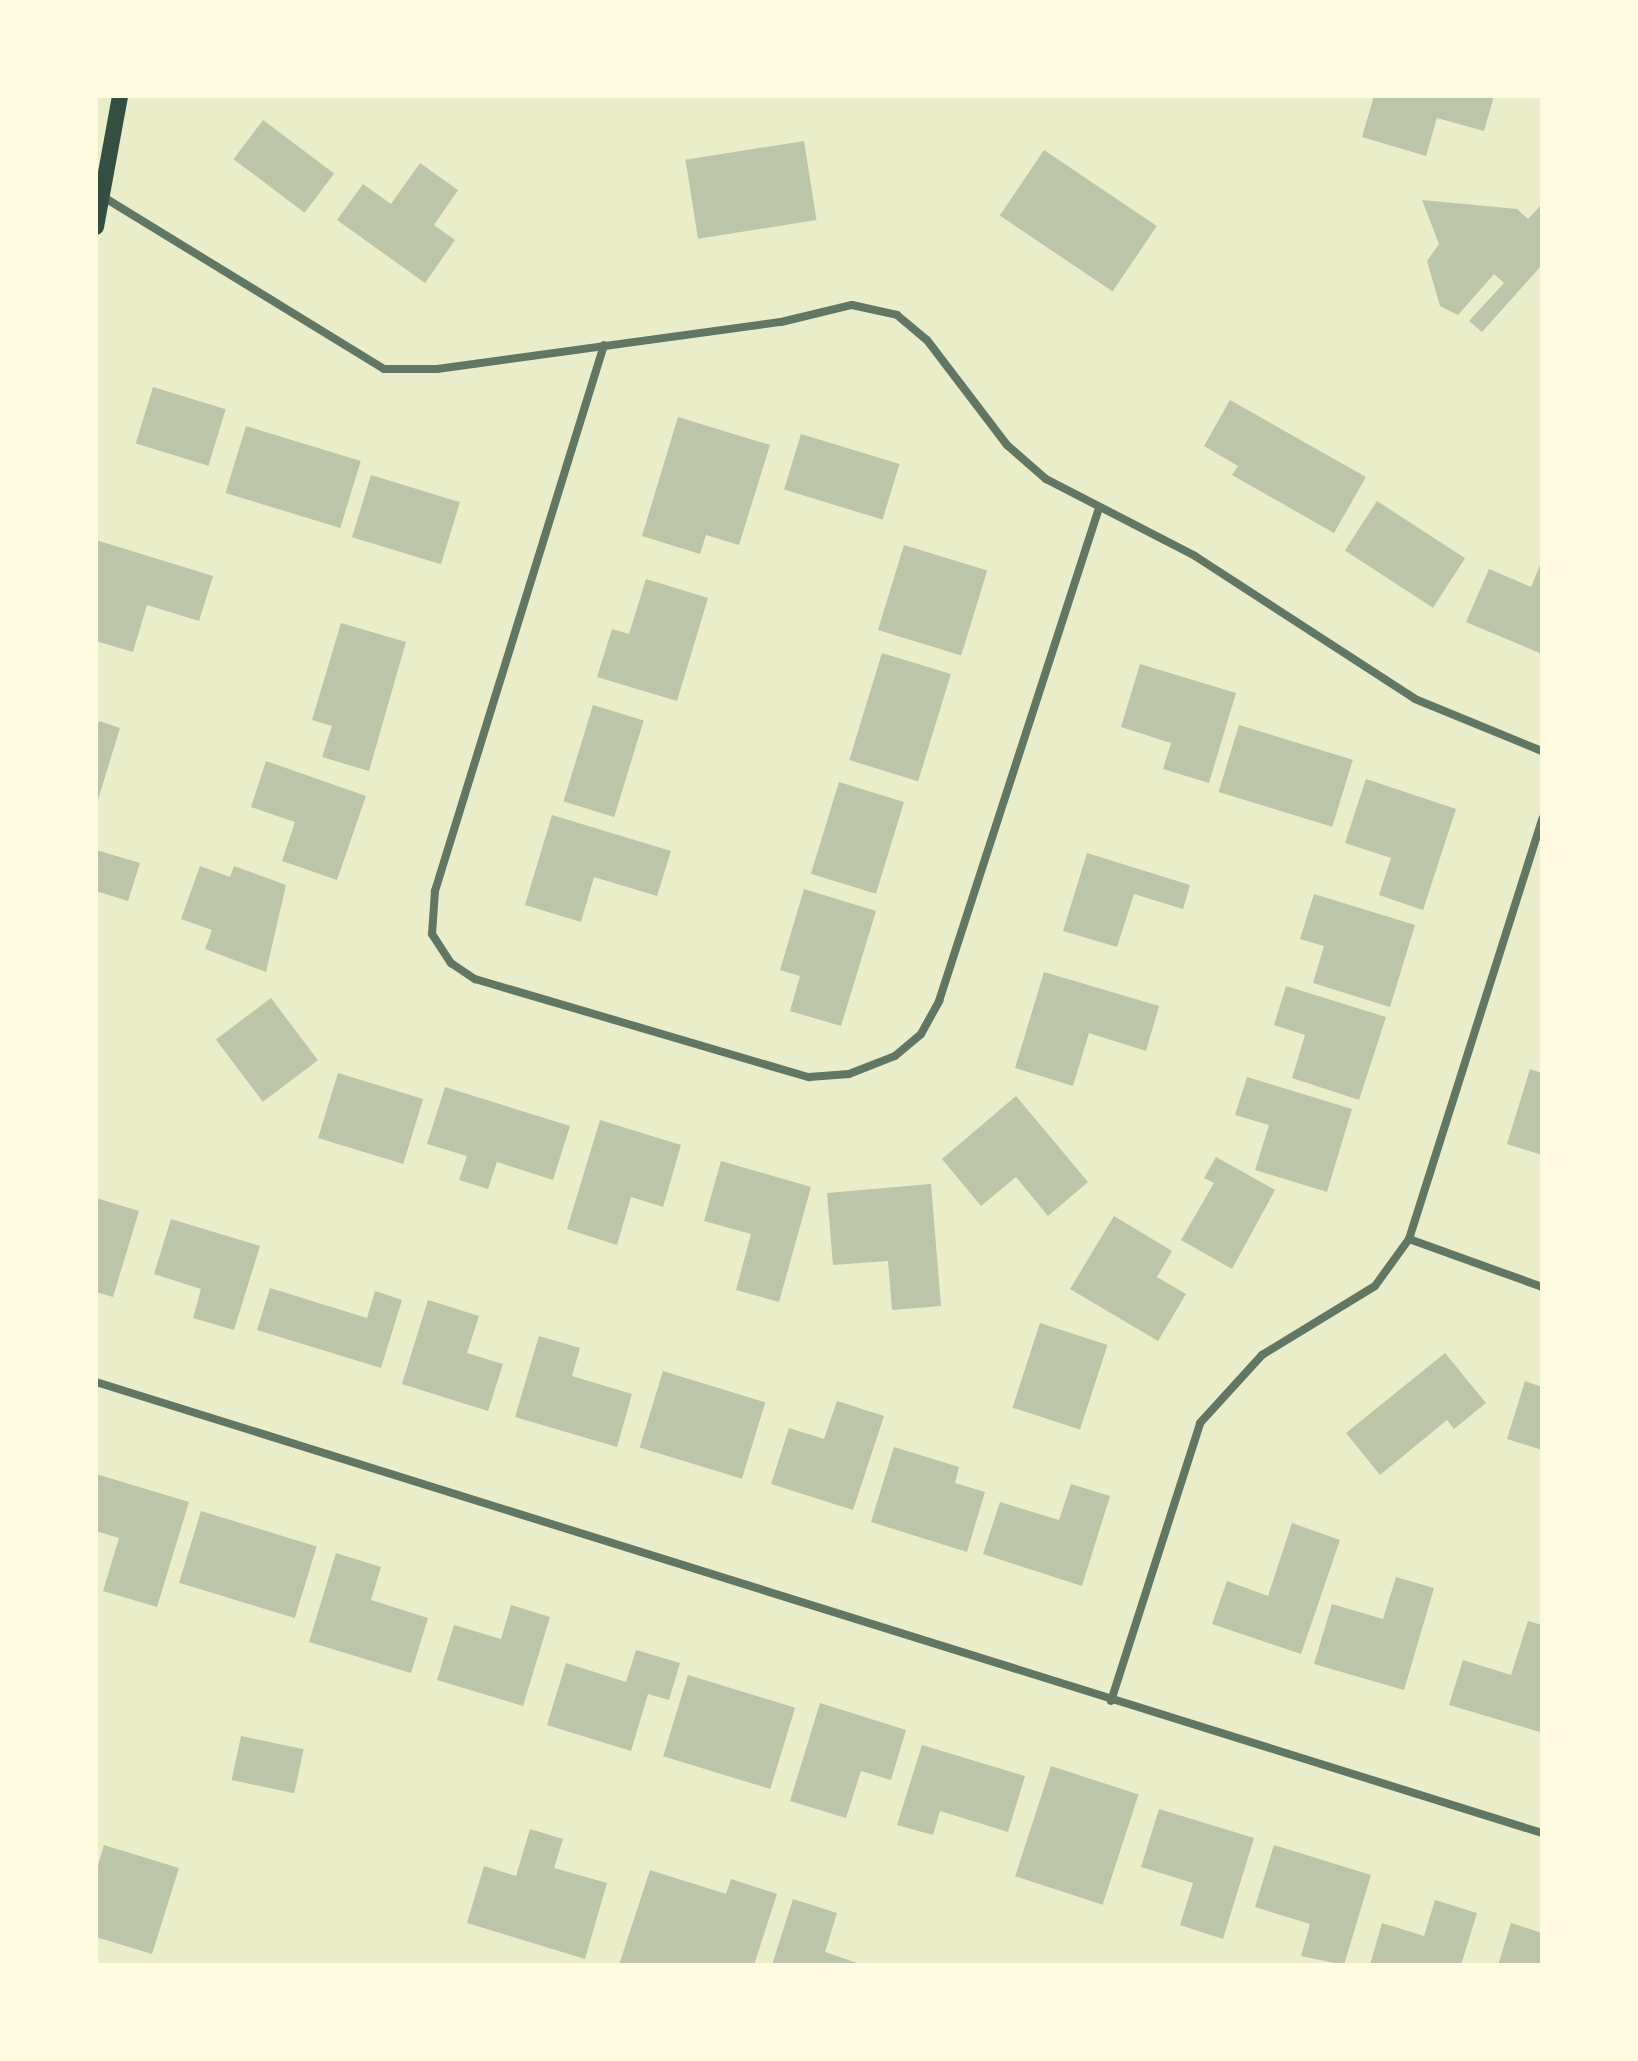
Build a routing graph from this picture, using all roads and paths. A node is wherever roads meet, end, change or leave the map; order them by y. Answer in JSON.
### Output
{"nodes":[{"id":1,"x":120,"y":96,"type":"edge"},
{"id":2,"x":105,"y":198,"type":"junction"},
{"id":3,"x":96,"y":227,"type":"edge"},
{"id":4,"x":604,"y":345,"type":"junction"},
{"id":5,"x":1098,"y":511,"type":"junction"},
{"id":6,"x":1542,"y":751,"type":"edge"},
{"id":7,"x":1542,"y":819,"type":"edge"},
{"id":8,"x":1409,"y":1239,"type":"junction"},
{"id":9,"x":1542,"y":1287,"type":"edge"},
{"id":10,"x":96,"y":1382,"type":"edge"},
{"id":11,"x":1111,"y":1701,"type":"junction"},
{"id":12,"x":1542,"y":1833,"type":"edge"}],
"edges":[{"from":1,"to":2,"type":"main road"},
{"from":2,"to":3,"type":"main road"},
{"from":2,"to":4,"type":"street"},
{"from":4,"to":5,"type":"street"},
{"from":4,"to":5,"type":"street"},
{"from":5,"to":6,"type":"street"},
{"from":7,"to":8,"type":"street"},
{"from":8,"to":9,"type":"street"},
{"from":8,"to":11,"type":"street"},
{"from":10,"to":11,"type":"street"},
{"from":11,"to":12,"type":"street"}]}
